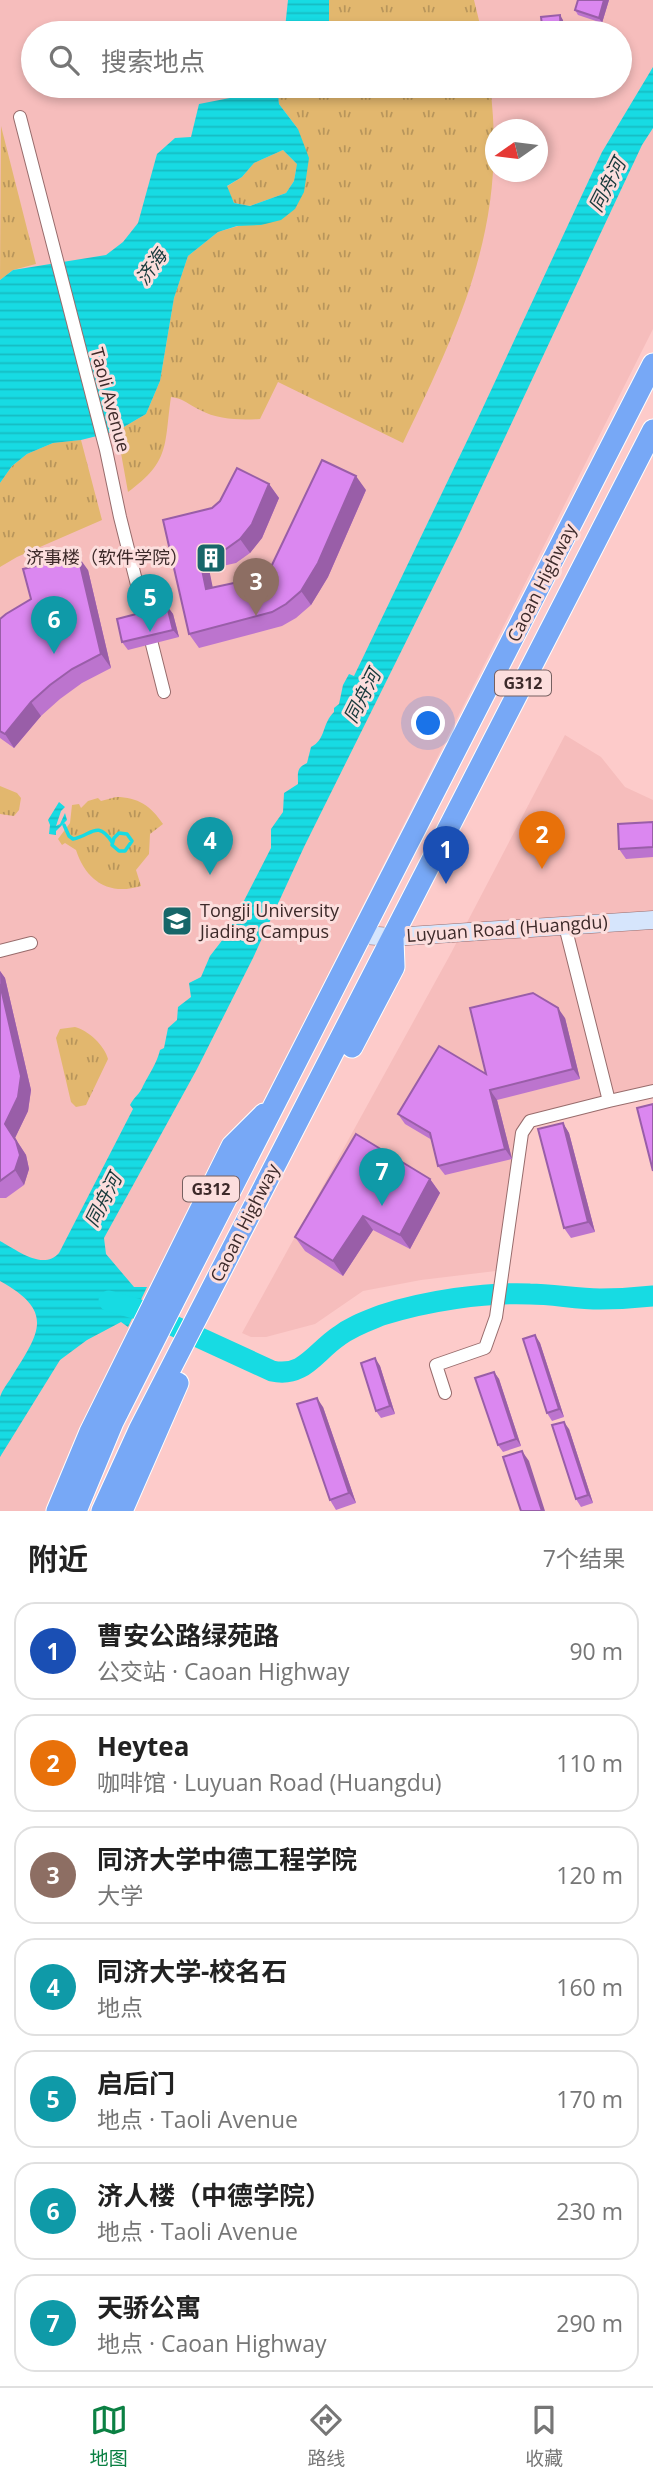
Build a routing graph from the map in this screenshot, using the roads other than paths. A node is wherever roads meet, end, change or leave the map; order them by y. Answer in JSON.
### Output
{"nodes":[{"id":1,"x":20,"y":117,"type":"dead end"},
{"id":2,"x":653,"y":364,"type":"edge"},
{"id":3,"x":653,"y":430,"type":"edge"},
{"id":4,"x":163,"y":692,"type":"dead end"},
{"id":5,"x":653,"y":920,"type":"edge"},
{"id":6,"x":565,"y":926,"type":"junction"},
{"id":7,"x":362,"y":935,"type":"junction"},
{"id":8,"x":393,"y":937,"type":"junction"},
{"id":9,"x":31,"y":943,"type":"dead end"},
{"id":10,"x":0,"y":951,"type":"edge"},
{"id":11,"x":653,"y":1091,"type":"edge"},
{"id":12,"x":609,"y":1101,"type":"junction"},
{"id":13,"x":143,"y":1344,"type":"junction"},
{"id":14,"x":182,"y":1361,"type":"junction"},
{"id":15,"x":445,"y":1393,"type":"dead end"},
{"id":16,"x":57,"y":1511,"type":"edge"},
{"id":17,"x":76,"y":1511,"type":"edge"},
{"id":18,"x":102,"y":1511,"type":"edge"},
{"id":19,"x":122,"y":1511,"type":"edge"}],
"edges":[{"from":1,"to":4,"type":"street","name":"Taoli Avenue"},
{"from":2,"to":7,"type":"highway","name":"Caoan Highway","number":"G312"},
{"from":3,"to":8,"type":"highway","name":"Caoan Highway","number":"G312"},
{"from":5,"to":6,"type":"street","name":"Luyuan Road (Huangdu)"},
{"from":6,"to":8,"type":"street","name":"Luyuan Road (Huangdu)"},
{"from":6,"to":12,"type":"street"},
{"from":7,"to":8,"type":"street","name":"Luyuan Road (Huangdu)"},
{"from":7,"to":13,"type":"highway","name":"Caoan Highway","number":"G312"},
{"from":8,"to":14,"type":"highway","name":"Caoan Highway","number":"G312"},
{"from":9,"to":10,"type":"street"},
{"from":11,"to":12,"type":"street"},
{"from":12,"to":15,"type":"street"},
{"from":13,"to":16,"type":"highway","name":"Caoan Highway","number":"G312"},
{"from":13,"to":17,"type":"highway","name":"Caoan Highway","number":"G312"},
{"from":14,"to":18,"type":"highway","name":"Caoan Highway","number":"G312"},
{"from":14,"to":19,"type":"highway","name":"Caoan Highway","number":"G312"}]}
